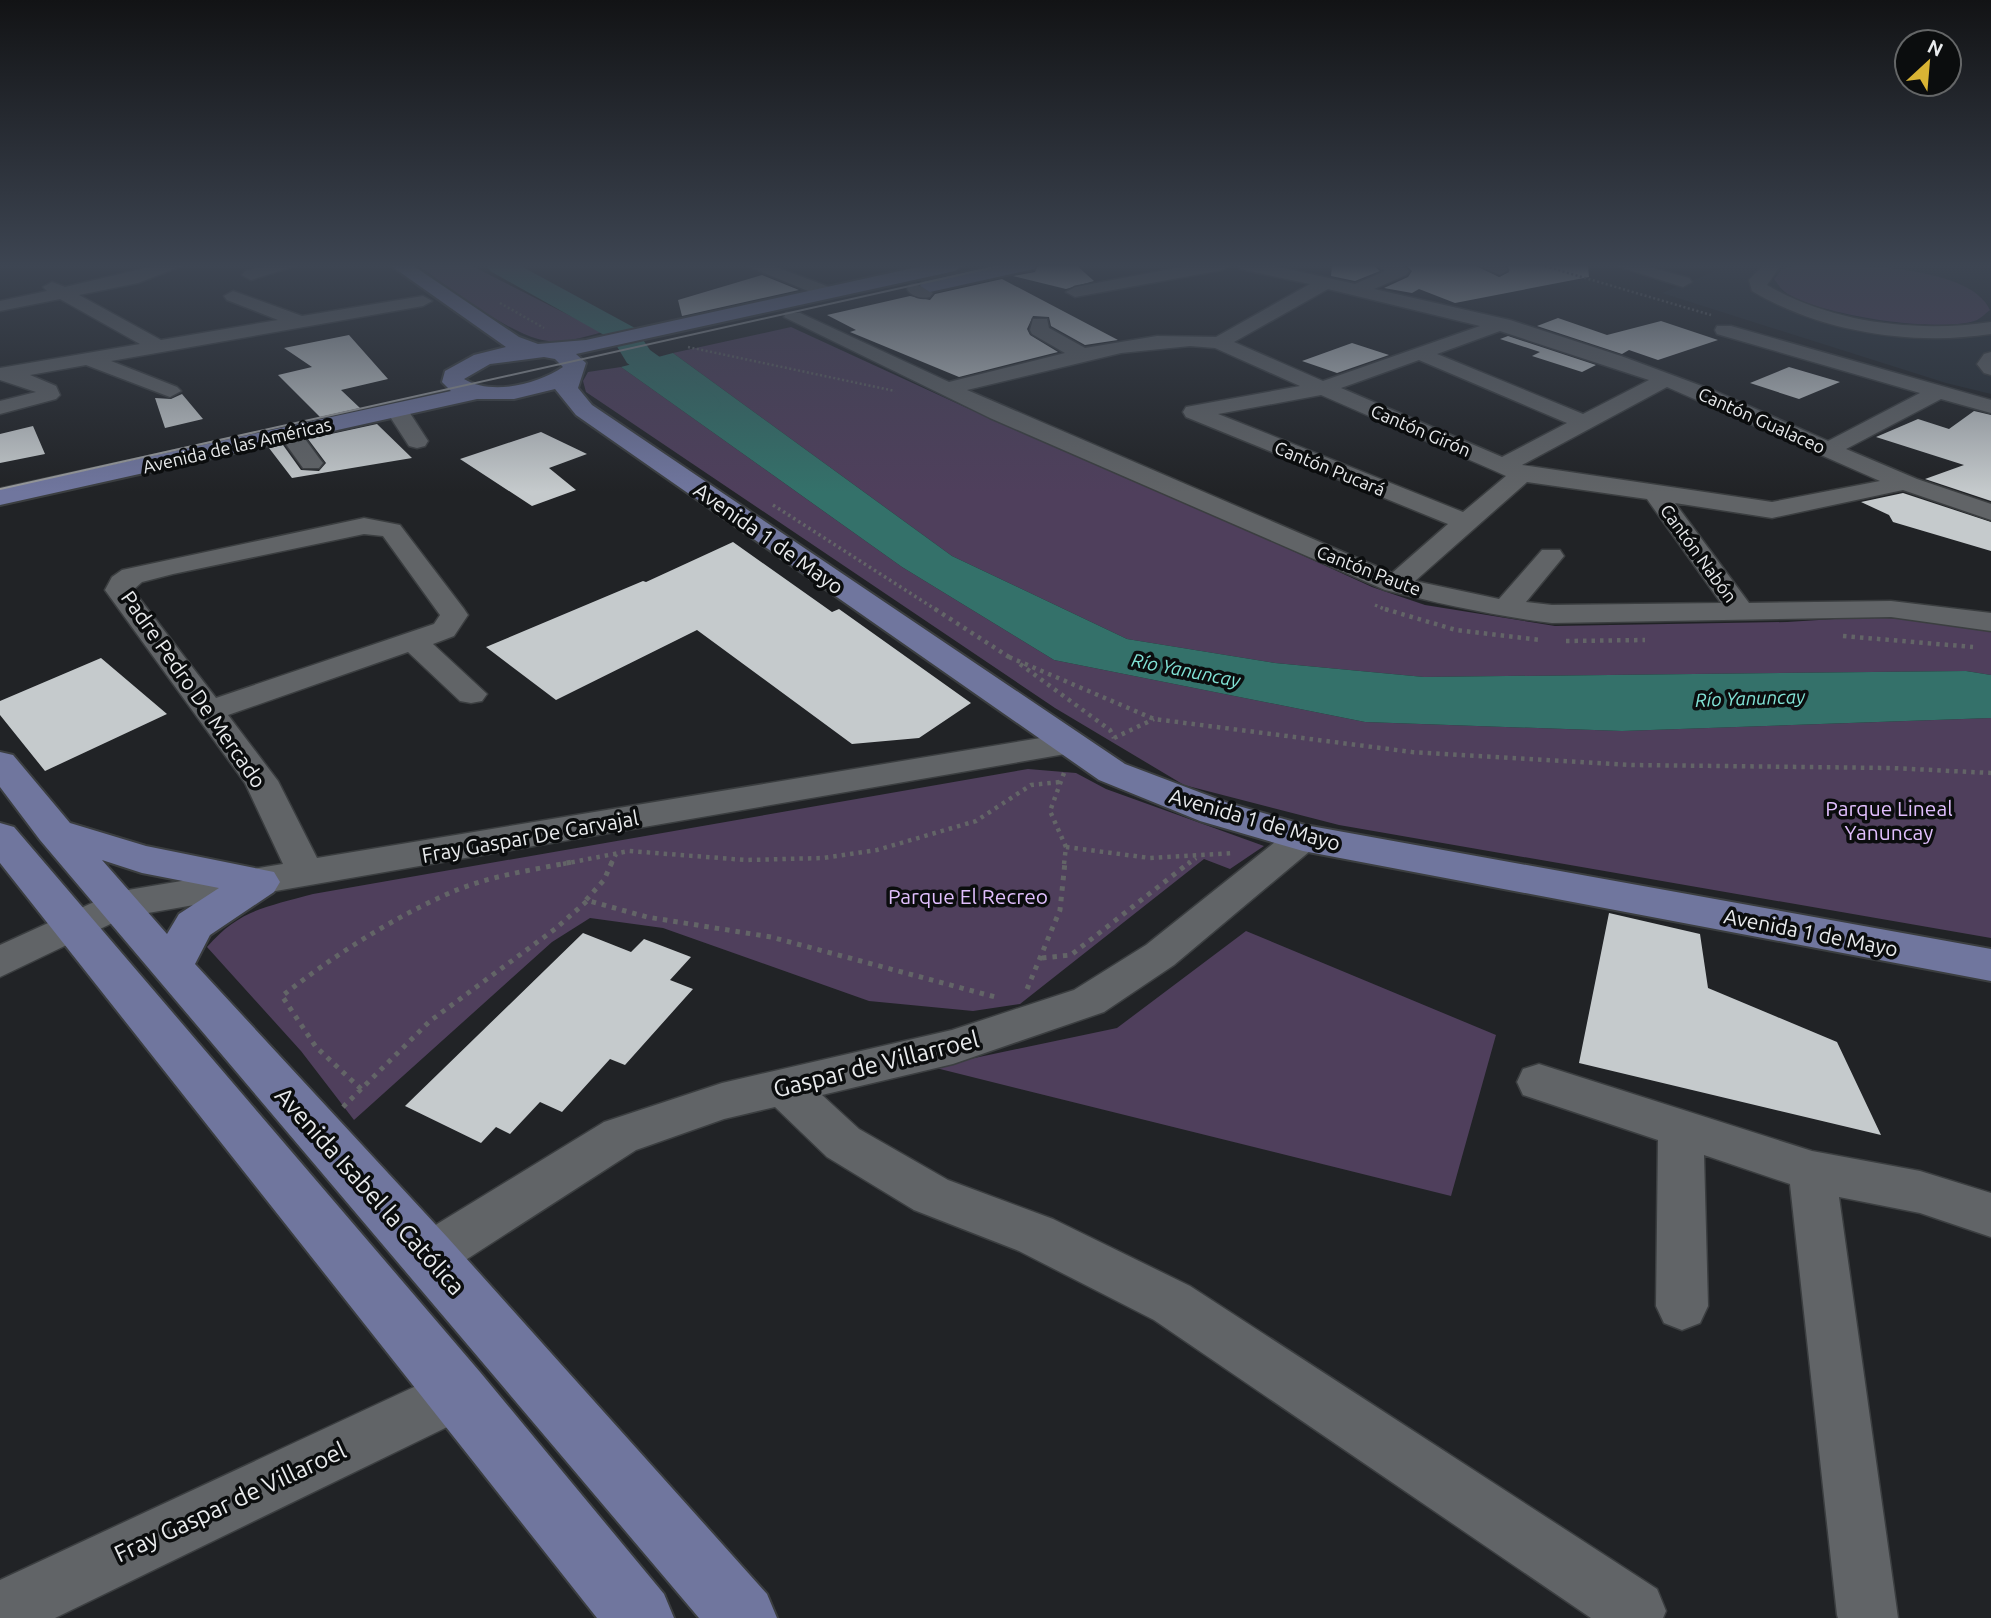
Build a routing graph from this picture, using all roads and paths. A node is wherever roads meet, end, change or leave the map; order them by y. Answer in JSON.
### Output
{"nodes":[{"id":1,"x":147,"y":341,"type":"edge"},
{"id":2,"x":198,"y":341,"type":"edge"},
{"id":3,"x":474,"y":341,"type":"edge"},
{"id":4,"x":512,"y":341,"type":"edge"},
{"id":5,"x":568,"y":341,"type":"edge"},
{"id":6,"x":624,"y":341,"type":"edge"},
{"id":7,"x":692,"y":341,"type":"edge"},
{"id":8,"x":843,"y":341,"type":"edge"},
{"id":9,"x":1058,"y":341,"type":"edge"},
{"id":10,"x":1166,"y":341,"type":"edge"},
{"id":11,"x":1191,"y":341,"type":"edge"},
{"id":12,"x":1223,"y":341,"type":"edge"},
{"id":13,"x":1455,"y":341,"type":"edge"},
{"id":14,"x":1552,"y":341,"type":"edge"},
{"id":15,"x":1760,"y":341,"type":"edge"},
{"id":16,"x":1219,"y":343,"type":"junction"},
{"id":17,"x":159,"y":347,"type":"junction"},
{"id":18,"x":542,"y":351,"type":"junction"},
{"id":19,"x":588,"y":352,"type":"junction"},
{"id":20,"x":1418,"y":353,"type":"junction"},
{"id":21,"x":1085,"y":356,"type":"junction"},
{"id":22,"x":1991,"y":358,"type":"edge"},
{"id":23,"x":88,"y":359,"type":"junction"},
{"id":24,"x":1991,"y":369,"type":"edge"},
{"id":25,"x":462,"y":370,"type":"junction"},
{"id":26,"x":572,"y":372,"type":"junction"},
{"id":27,"x":4,"y":373,"type":"edge"},
{"id":28,"x":1667,"y":379,"type":"junction"},
{"id":29,"x":1322,"y":388,"type":"junction"},
{"id":30,"x":947,"y":389,"type":"junction"},
{"id":31,"x":170,"y":391,"type":"dead end"},
{"id":32,"x":474,"y":393,"type":"junction"},
{"id":33,"x":500,"y":393,"type":"junction"},
{"id":34,"x":1937,"y":393,"type":"junction"},
{"id":35,"x":1991,"y":407,"type":"edge"},
{"id":36,"x":0,"y":408,"type":"edge"},
{"id":37,"x":396,"y":409,"type":"junction"},
{"id":38,"x":583,"y":410,"type":"junction"},
{"id":39,"x":1583,"y":422,"type":"junction"},
{"id":40,"x":289,"y":433,"type":"junction"},
{"id":41,"x":417,"y":441,"type":"dead end"},
{"id":42,"x":1829,"y":449,"type":"junction"},
{"id":43,"x":311,"y":463,"type":"dead end"},
{"id":44,"x":26,"y":467,"type":"dead end"},
{"id":45,"x":1513,"y":470,"type":"junction"},
{"id":46,"x":1904,"y":483,"type":"junction"},
{"id":47,"x":1656,"y":495,"type":"junction"},
{"id":48,"x":0,"y":497,"type":"edge"},
{"id":49,"x":768,"y":502,"type":"dead end"},
{"id":50,"x":1991,"y":512,"type":"edge"},
{"id":51,"x":1467,"y":523,"type":"junction"},
{"id":52,"x":1551,"y":556,"type":"dead end"},
{"id":53,"x":1395,"y":584,"type":"junction"},
{"id":54,"x":1505,"y":609,"type":"junction"},
{"id":55,"x":1741,"y":611,"type":"junction"},
{"id":56,"x":1991,"y":622,"type":"edge"},
{"id":57,"x":413,"y":641,"type":"junction"},
{"id":58,"x":1009,"y":657,"type":"junction"},
{"id":59,"x":471,"y":694,"type":"dead end"},
{"id":60,"x":209,"y":711,"type":"junction"},
{"id":61,"x":1154,"y":719,"type":"junction"},
{"id":62,"x":1080,"y":758,"type":"junction"},
{"id":63,"x":0,"y":763,"type":"edge"},
{"id":64,"x":1991,"y":773,"type":"edge"},
{"id":65,"x":54,"y":831,"type":"junction"},
{"id":66,"x":0,"y":836,"type":"edge"},
{"id":67,"x":620,"y":837,"type":"junction"},
{"id":68,"x":1303,"y":838,"type":"junction"},
{"id":69,"x":1066,"y":847,"type":"junction"},
{"id":70,"x":1196,"y":858,"type":"junction"},
{"id":71,"x":306,"y":874,"type":"junction"},
{"id":72,"x":259,"y":882,"type":"junction"},
{"id":73,"x":587,"y":901,"type":"junction"},
{"id":74,"x":95,"y":916,"type":"junction"},
{"id":75,"x":1041,"y":958,"type":"junction"},
{"id":76,"x":0,"y":962,"type":"edge"},
{"id":77,"x":1991,"y":965,"type":"edge"},
{"id":78,"x":171,"y":967,"type":"junction"},
{"id":79,"x":1019,"y":1015,"type":"junction"},
{"id":80,"x":1539,"y":1082,"type":"dead end"},
{"id":81,"x":785,"y":1088,"type":"junction"},
{"id":82,"x":361,"y":1089,"type":"junction"},
{"id":83,"x":1681,"y":1130,"type":"junction"},
{"id":84,"x":318,"y":1132,"type":"junction"},
{"id":85,"x":1812,"y":1171,"type":"junction"},
{"id":86,"x":1991,"y":1215,"type":"edge"},
{"id":87,"x":429,"y":1256,"type":"junction"},
{"id":88,"x":1682,"y":1307,"type":"dead end"},
{"id":89,"x":459,"y":1393,"type":"junction"},
{"id":90,"x":1635,"y":1611,"type":"dead end"},
{"id":91,"x":0,"y":1612,"type":"edge"},
{"id":92,"x":1868,"y":1615,"type":"dead end"},
{"id":93,"x":640,"y":1618,"type":"edge"},
{"id":94,"x":743,"y":1618,"type":"edge"}],
"edges":[{"from":1,"to":17,"type":"street"},
{"from":2,"to":17,"type":"street"},
{"from":3,"to":25,"type":"main road"},
{"from":4,"to":18,"type":"main road"},
{"from":5,"to":19,"type":"path"},
{"from":6,"to":19,"type":"main road","name":"Avenida de las Américas"},
{"from":7,"to":19,"type":"main road","name":"Avenida de las Américas"},
{"from":8,"to":30,"type":"street","name":"Cantón Paute"},
{"from":9,"to":21,"type":"street"},
{"from":10,"to":21,"type":"street","name":"Cantón Girón"},
{"from":11,"to":16,"type":"street","name":"Cantón Girón"},
{"from":12,"to":16,"type":"street"},
{"from":13,"to":20,"type":"street"},
{"from":14,"to":28,"type":"street","name":"Cantón Gualaceo"},
{"from":15,"to":34,"type":"street"},
{"from":16,"to":29,"type":"street","name":"Cantón Girón"},
{"from":17,"to":23,"type":"street"},
{"from":18,"to":19,"type":"main road","name":"Avenida de las Américas"},
{"from":18,"to":25,"type":"main road","name":"Avenida de las Américas"},
{"from":18,"to":26,"type":"main road"},
{"from":19,"to":26,"type":"main road","name":"Avenida de las Américas"},
{"from":20,"to":29,"type":"street"},
{"from":20,"to":39,"type":"street"},
{"from":21,"to":30,"type":"street","name":"Cantón Girón"},
{"from":22,"to":24,"type":"street"},
{"from":23,"to":27,"type":"street"},
{"from":23,"to":31,"type":"street"},
{"from":25,"to":32,"type":"main road"},
{"from":25,"to":44,"type":"main road","name":"Avenida de las Américas"},
{"from":26,"to":33,"type":"main road","name":"Avenida de las Américas"},
{"from":26,"to":38,"type":"main road","name":"Avenida 1 de Mayo"},
{"from":27,"to":36,"type":"street"},
{"from":28,"to":39,"type":"street"},
{"from":28,"to":42,"type":"street","name":"Cantón Gualaceo"},
{"from":29,"to":45,"type":"street","name":"Cantón Girón"},
{"from":29,"to":51,"type":"street","name":"Cantón Pucará"},
{"from":30,"to":53,"type":"street","name":"Cantón Paute"},
{"from":32,"to":33,"type":"main road","name":"Avenida de las Américas"},
{"from":32,"to":37,"type":"main road","name":"Avenida de las Américas"},
{"from":33,"to":38,"type":"main road","name":"Avenida 1 de Mayo"},
{"from":34,"to":35,"type":"street"},
{"from":34,"to":42,"type":"street"},
{"from":37,"to":40,"type":"main road","name":"Avenida de las Américas"},
{"from":37,"to":41,"type":"street"},
{"from":38,"to":62,"type":"main road","name":"Avenida 1 de Mayo"},
{"from":39,"to":45,"type":"street"},
{"from":40,"to":43,"type":"street"},
{"from":40,"to":48,"type":"main road","name":"Avenida de las Américas"},
{"from":42,"to":46,"type":"street","name":"Cantón Gualaceo"},
{"from":45,"to":47,"type":"street","name":"Cantón Girón"},
{"from":45,"to":51,"type":"street"},
{"from":46,"to":47,"type":"street","name":"Cantón Girón"},
{"from":46,"to":50,"type":"street","name":"Cantón Gualaceo"},
{"from":47,"to":55,"type":"street","name":"Cantón Nabón"},
{"from":49,"to":58,"type":"path"},
{"from":51,"to":53,"type":"street"},
{"from":52,"to":54,"type":"street"},
{"from":53,"to":54,"type":"street","name":"Cantón Paute"},
{"from":54,"to":55,"type":"street","name":"Cantón Paute"},
{"from":55,"to":56,"type":"street","name":"Cantón Paute"},
{"from":57,"to":59,"type":"street"},
{"from":57,"to":60,"type":"street"},
{"from":57,"to":60,"type":"street","name":"Padre Pedro De Mercado"},
{"from":58,"to":61,"type":"path"},
{"from":58,"to":62,"type":"path"},
{"from":60,"to":71,"type":"street","name":"Padre Pedro De Mercado"},
{"from":61,"to":62,"type":"path"},
{"from":61,"to":64,"type":"path"},
{"from":62,"to":67,"type":"street","name":"Fray Gaspar De Carvajal"},
{"from":62,"to":67,"type":"path"},
{"from":62,"to":68,"type":"main road","name":"Avenida 1 de Mayo"},
{"from":62,"to":69,"type":"path"},
{"from":63,"to":65,"type":"main road","name":"Avenida Isabel la Católica"},
{"from":65,"to":72,"type":"main road"},
{"from":65,"to":74,"type":"main road","name":"Avenida Isabel la Católica"},
{"from":66,"to":74,"type":"main road","name":"Avenida Isabel la Católica"},
{"from":67,"to":71,"type":"street","name":"Fray Gaspar De Carvajal"},
{"from":67,"to":73,"type":"path"},
{"from":67,"to":82,"type":"path"},
{"from":68,"to":70,"type":"path"},
{"from":68,"to":77,"type":"main road","name":"Avenida 1 de Mayo"},
{"from":68,"to":79,"type":"street","name":"Gaspar de Villarroel"},
{"from":69,"to":70,"type":"path"},
{"from":69,"to":75,"type":"path"},
{"from":70,"to":75,"type":"path"},
{"from":71,"to":72,"type":"street","name":"Fray Gaspar De Carvajal"},
{"from":72,"to":74,"type":"street","name":"Fray Gaspar De Carvajal"},
{"from":72,"to":78,"type":"main road"},
{"from":73,"to":79,"type":"path"},
{"from":73,"to":82,"type":"path"},
{"from":74,"to":76,"type":"street","name":"Fray Gaspar De Carvajal"},
{"from":74,"to":78,"type":"main road","name":"Avenida Isabel la Católica"},
{"from":74,"to":89,"type":"main road","name":"Avenida Isabel la Católica"},
{"from":75,"to":79,"type":"path"},
{"from":78,"to":84,"type":"main road","name":"Avenida Isabel la Católica"},
{"from":79,"to":81,"type":"street","name":"Gaspar de Villarroel"},
{"from":80,"to":83,"type":"street"},
{"from":81,"to":87,"type":"street","name":"Gaspar de Villarroel"},
{"from":81,"to":90,"type":"street"},
{"from":82,"to":84,"type":"path"},
{"from":83,"to":85,"type":"street"},
{"from":83,"to":88,"type":"street"},
{"from":84,"to":87,"type":"main road","name":"Avenida Isabel la Católica"},
{"from":85,"to":86,"type":"street"},
{"from":85,"to":92,"type":"street"},
{"from":87,"to":94,"type":"main road","name":"Avenida Isabel la Católica"},
{"from":89,"to":91,"type":"street","name":"Fray Gaspar de Villaroel"},
{"from":89,"to":93,"type":"main road","name":"Avenida Isabel la Católica"}]}
